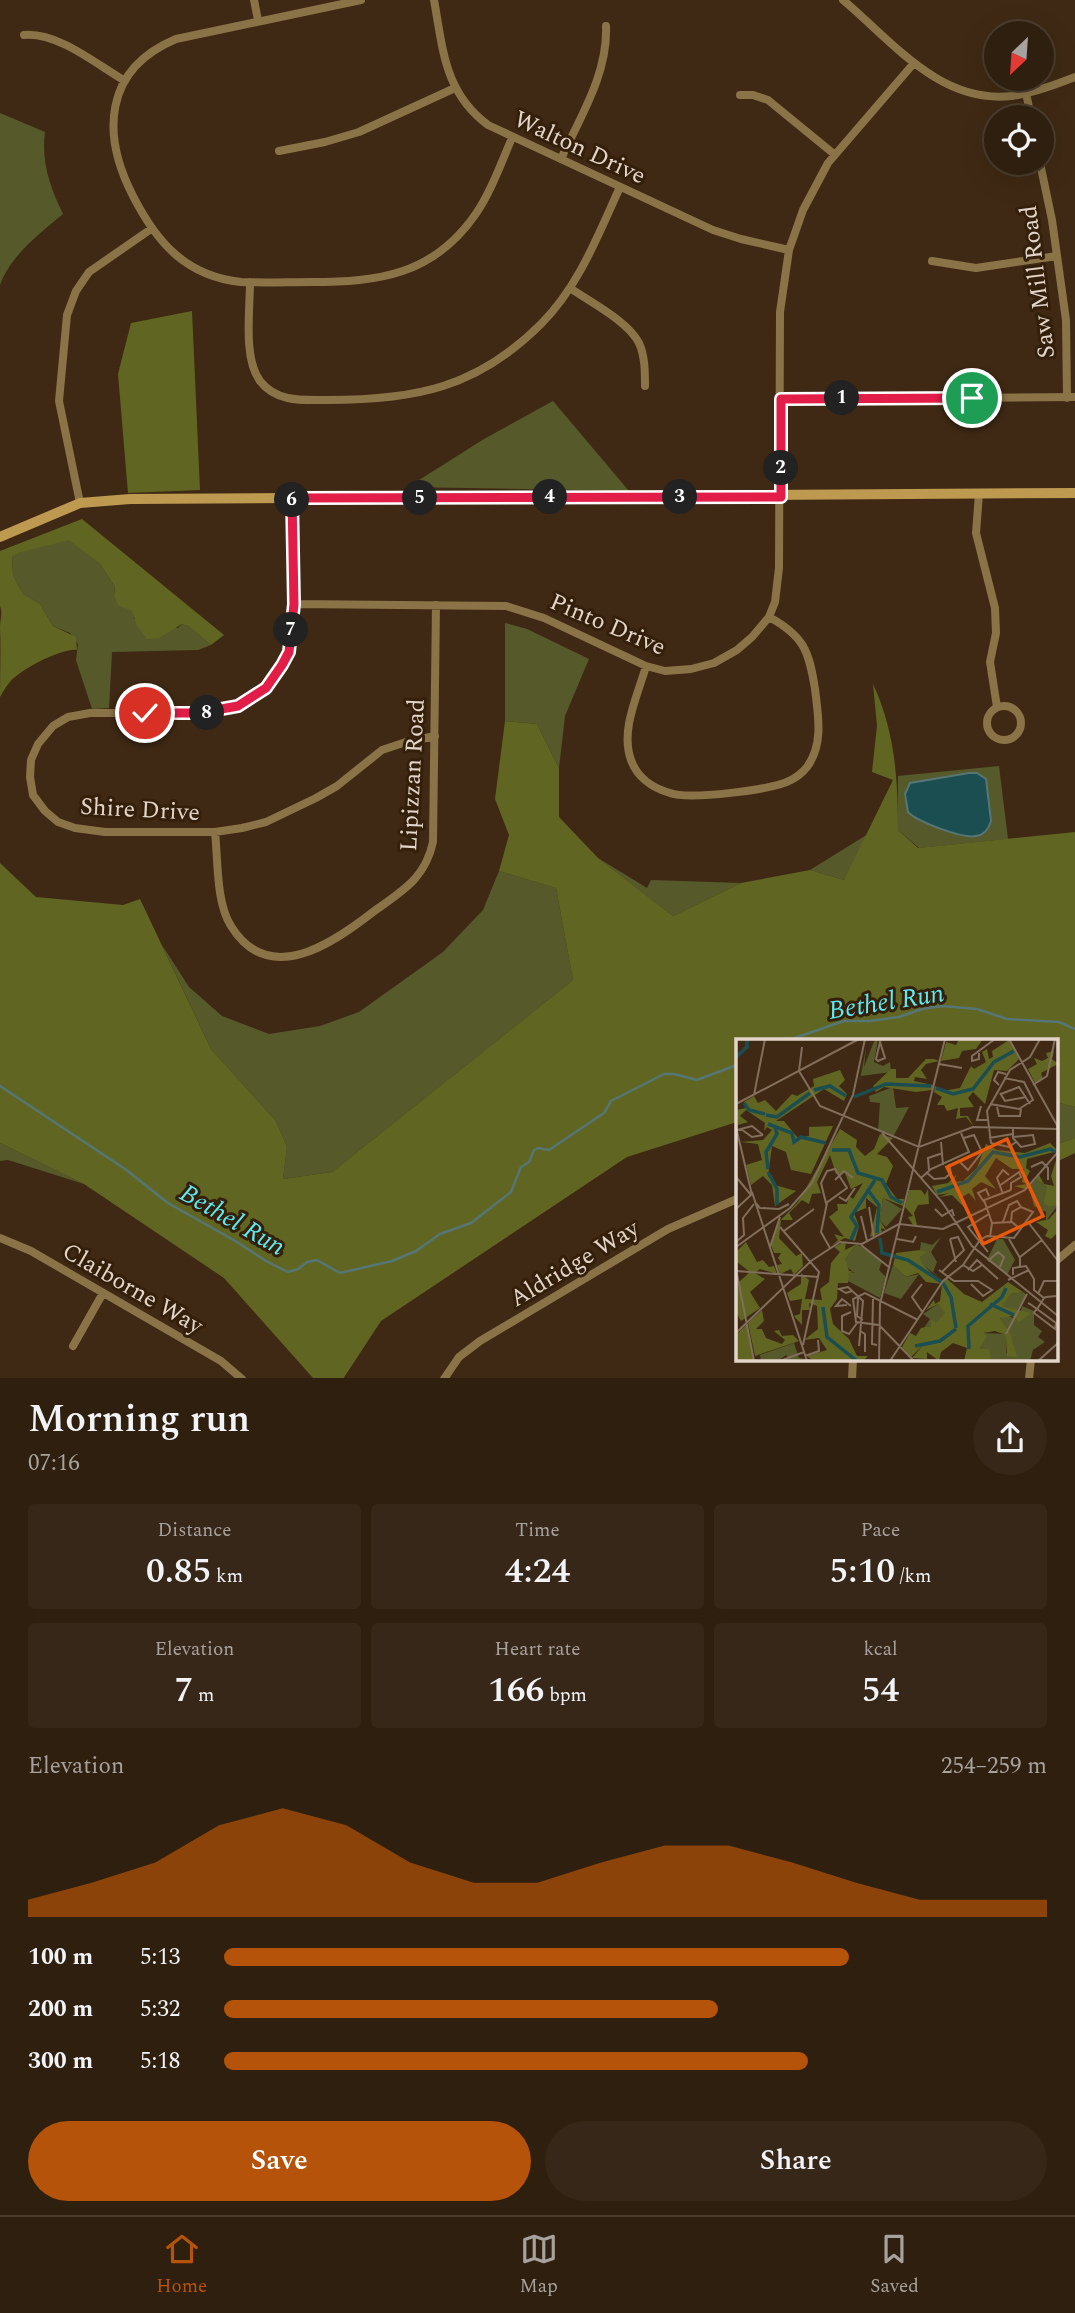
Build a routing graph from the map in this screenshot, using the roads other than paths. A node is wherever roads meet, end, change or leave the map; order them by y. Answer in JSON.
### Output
{"nodes":[{"id":1,"x":254,"y":0,"type":"edge"},
{"id":2,"x":361,"y":0,"type":"edge"},
{"id":3,"x":434,"y":0,"type":"edge"},
{"id":4,"x":843,"y":0,"type":"edge"},
{"id":5,"x":258,"y":20,"type":"junction"},
{"id":6,"x":606,"y":26,"type":"dead end"},
{"id":7,"x":24,"y":35,"type":"dead end"},
{"id":8,"x":914,"y":63,"type":"junction"},
{"id":9,"x":1075,"y":77,"type":"edge"},
{"id":10,"x":125,"y":81,"type":"junction"},
{"id":11,"x":454,"y":88,"type":"junction"},
{"id":12,"x":1026,"y":93,"type":"junction"},
{"id":13,"x":740,"y":95,"type":"dead end"},
{"id":14,"x":1028,"y":105,"type":"edge"},
{"id":15,"x":512,"y":138,"type":"junction"},
{"id":16,"x":279,"y":151,"type":"dead end"},
{"id":17,"x":834,"y":154,"type":"junction"},
{"id":18,"x":561,"y":159,"type":"junction"},
{"id":19,"x":1042,"y":175,"type":"edge"},
{"id":20,"x":620,"y":187,"type":"junction"},
{"id":21,"x":151,"y":229,"type":"junction"},
{"id":22,"x":789,"y":250,"type":"junction"},
{"id":23,"x":1057,"y":256,"type":"junction"},
{"id":24,"x":932,"y":261,"type":"dead end"},
{"id":25,"x":250,"y":282,"type":"junction"},
{"id":26,"x":570,"y":288,"type":"junction"},
{"id":27,"x":645,"y":386,"type":"dead end"},
{"id":28,"x":1071,"y":397,"type":"edge"},
{"id":29,"x":781,"y":399,"type":"junction"},
{"id":30,"x":1075,"y":493,"type":"edge"},
{"id":31,"x":979,"y":494,"type":"junction"},
{"id":32,"x":781,"y":497,"type":"junction"},
{"id":33,"x":292,"y":498,"type":"junction"},
{"id":34,"x":80,"y":503,"type":"junction"},
{"id":35,"x":0,"y":537,"type":"edge"},
{"id":36,"x":294,"y":604,"type":"junction"},
{"id":37,"x":436,"y":605,"type":"junction"},
{"id":38,"x":769,"y":617,"type":"junction"},
{"id":39,"x":646,"y":666,"type":"junction"},
{"id":40,"x":997,"y":707,"type":"junction"},
{"id":41,"x":435,"y":736,"type":"junction"},
{"id":42,"x":215,"y":832,"type":"junction"},
{"id":43,"x":736,"y":1199,"type":"edge"},
{"id":44,"x":0,"y":1238,"type":"edge"},
{"id":45,"x":1075,"y":1245,"type":"edge"},
{"id":46,"x":1058,"y":1259,"type":"edge"},
{"id":47,"x":103,"y":1293,"type":"junction"},
{"id":48,"x":73,"y":1346,"type":"dead end"},
{"id":49,"x":242,"y":1378,"type":"edge"},
{"id":50,"x":444,"y":1378,"type":"edge"}],
"edges":[{"from":1,"to":5,"type":"street"},
{"from":2,"to":5,"type":"street"},
{"from":3,"to":11,"type":"street","name":"Walton Drive"},
{"from":4,"to":8,"type":"street"},
{"from":5,"to":10,"type":"street"},
{"from":6,"to":18,"type":"street"},
{"from":7,"to":10,"type":"street"},
{"from":8,"to":12,"type":"street"},
{"from":8,"to":17,"type":"street","name":"Pinto Drive"},
{"from":9,"to":12,"type":"street"},
{"from":10,"to":21,"type":"street"},
{"from":11,"to":15,"type":"street","name":"Walton Drive"},
{"from":11,"to":16,"type":"street"},
{"from":12,"to":14,"type":"street"},
{"from":13,"to":17,"type":"street"},
{"from":15,"to":18,"type":"street","name":"Walton Drive"},
{"from":15,"to":25,"type":"street"},
{"from":17,"to":22,"type":"street","name":"Pinto Drive"},
{"from":18,"to":20,"type":"street","name":"Walton Drive"},
{"from":19,"to":23,"type":"street","name":"Saw Mill Road"},
{"from":20,"to":22,"type":"street","name":"Walton Drive"},
{"from":20,"to":26,"type":"street"},
{"from":21,"to":25,"type":"street"},
{"from":21,"to":34,"type":"street"},
{"from":22,"to":29,"type":"street","name":"Pinto Drive"},
{"from":23,"to":24,"type":"street"},
{"from":23,"to":28,"type":"street","name":"Saw Mill Road"},
{"from":25,"to":26,"type":"street"},
{"from":26,"to":27,"type":"street"},
{"from":28,"to":29,"type":"street"},
{"from":29,"to":32,"type":"street","name":"Pinto Drive"},
{"from":30,"to":31,"type":"main road"},
{"from":31,"to":32,"type":"main road"},
{"from":31,"to":40,"type":"street"},
{"from":32,"to":33,"type":"main road"},
{"from":32,"to":38,"type":"street","name":"Pinto Drive"},
{"from":33,"to":34,"type":"main road"},
{"from":33,"to":36,"type":"street","name":"Shire Drive"},
{"from":34,"to":35,"type":"main road"},
{"from":36,"to":37,"type":"street","name":"Pinto Drive"},
{"from":36,"to":42,"type":"street","name":"Shire Drive"},
{"from":37,"to":39,"type":"street","name":"Pinto Drive"},
{"from":37,"to":41,"type":"street","name":"Lipizzan Road"},
{"from":38,"to":39,"type":"street","name":"Pinto Drive"},
{"from":38,"to":39,"type":"street"},
{"from":40,"to":40,"type":"street"},
{"from":41,"to":42,"type":"street","name":"Shire Drive"},
{"from":41,"to":42,"type":"street","name":"Lipizzan Road"},
{"from":43,"to":50,"type":"street","name":"Aldridge Way"},
{"from":44,"to":47,"type":"street","name":"Claiborne Way"},
{"from":45,"to":46,"type":"street"},
{"from":47,"to":48,"type":"street"},
{"from":47,"to":49,"type":"street","name":"Claiborne Way"}]}
